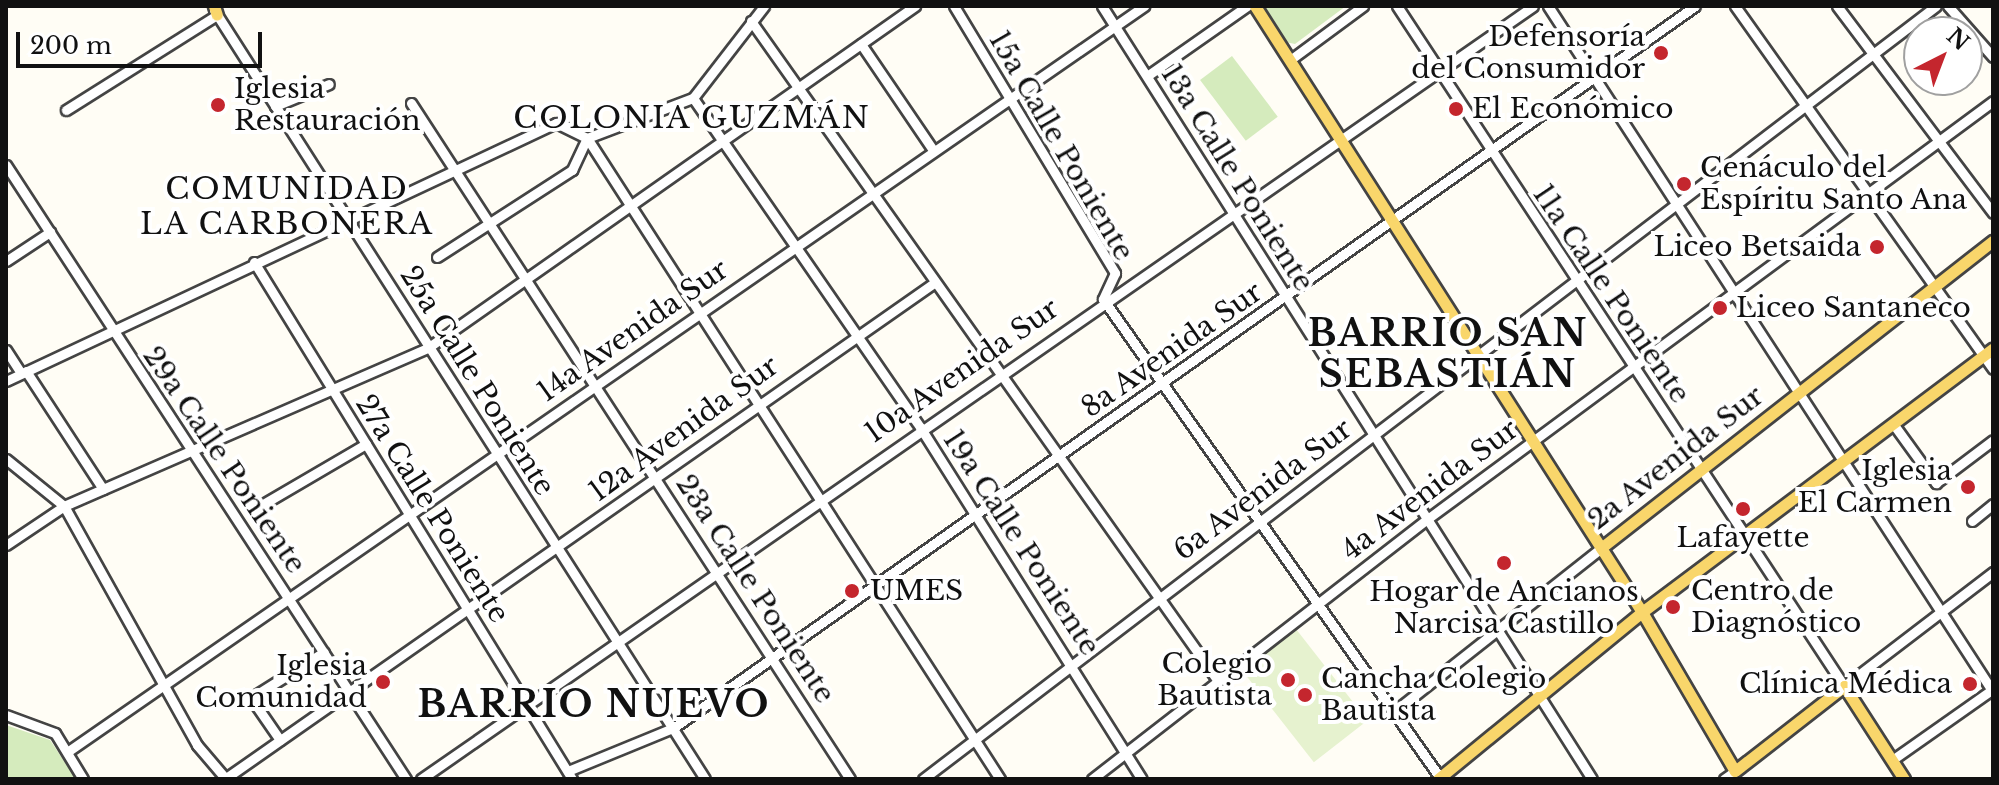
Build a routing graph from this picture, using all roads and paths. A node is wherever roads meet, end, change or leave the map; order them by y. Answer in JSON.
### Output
{"nodes":[{"id":1,"x":764,"y":6,"type":"edge"},
{"id":2,"x":915,"y":6,"type":"edge"},
{"id":3,"x":954,"y":6,"type":"edge"},
{"id":4,"x":1102,"y":6,"type":"edge"},
{"id":5,"x":1144,"y":6,"type":"edge"},
{"id":6,"x":1247,"y":6,"type":"edge"},
{"id":7,"x":1255,"y":6,"type":"edge"},
{"id":8,"x":1363,"y":6,"type":"edge"},
{"id":9,"x":1397,"y":6,"type":"edge"},
{"id":10,"x":1533,"y":6,"type":"edge"},
{"id":11,"x":1548,"y":6,"type":"edge"},
{"id":12,"x":1695,"y":6,"type":"edge"},
{"id":13,"x":1735,"y":6,"type":"edge"},
{"id":14,"x":1837,"y":6,"type":"edge"},
{"id":15,"x":1936,"y":6,"type":"edge"},
{"id":16,"x":1948,"y":6,"type":"edge"},
{"id":17,"x":214,"y":9,"type":"edge"},
{"id":18,"x":751,"y":21,"type":"junction"},
{"id":19,"x":1113,"y":24,"type":"junction"},
{"id":20,"x":861,"y":44,"type":"junction"},
{"id":21,"x":1873,"y":53,"type":"junction"},
{"id":22,"x":1993,"y":57,"type":"edge"},
{"id":23,"x":1290,"y":60,"type":"junction"},
{"id":24,"x":1439,"y":71,"type":"junction"},
{"id":25,"x":1147,"y":76,"type":"junction"},
{"id":26,"x":1595,"y":77,"type":"junction"},
{"id":27,"x":329,"y":84,"type":"dead end"},
{"id":28,"x":800,"y":88,"type":"junction"},
{"id":29,"x":1009,"y":97,"type":"junction"},
{"id":30,"x":693,"y":98,"type":"junction"},
{"id":31,"x":1993,"y":101,"type":"edge"},
{"id":32,"x":411,"y":103,"type":"dead end"},
{"id":33,"x":1804,"y":105,"type":"junction"},
{"id":34,"x":275,"y":106,"type":"junction"},
{"id":35,"x":66,"y":110,"type":"dead end"},
{"id":36,"x":587,"y":138,"type":"junction"},
{"id":37,"x":721,"y":140,"type":"junction"},
{"id":38,"x":1339,"y":140,"type":"junction"},
{"id":39,"x":1937,"y":140,"type":"junction"},
{"id":40,"x":933,"y":150,"type":"junction"},
{"id":41,"x":1490,"y":151,"type":"junction"},
{"id":42,"x":6,"y":165,"type":"edge"},
{"id":43,"x":456,"y":166,"type":"junction"},
{"id":44,"x":872,"y":192,"type":"junction"},
{"id":45,"x":1866,"y":192,"type":"junction"},
{"id":46,"x":1675,"y":203,"type":"junction"},
{"id":47,"x":630,"y":204,"type":"junction"},
{"id":48,"x":1232,"y":212,"type":"junction"},
{"id":49,"x":1993,"y":213,"type":"edge"},
{"id":50,"x":348,"y":218,"type":"junction"},
{"id":51,"x":1392,"y":221,"type":"junction"},
{"id":52,"x":492,"y":222,"type":"junction"},
{"id":53,"x":50,"y":232,"type":"junction"},
{"id":54,"x":1993,"y":241,"type":"edge"},
{"id":55,"x":794,"y":246,"type":"junction"},
{"id":56,"x":437,"y":257,"type":"dead end"},
{"id":57,"x":6,"y":261,"type":"edge"},
{"id":58,"x":254,"y":262,"type":"junction"},
{"id":59,"x":528,"y":278,"type":"junction"},
{"id":60,"x":1575,"y":280,"type":"junction"},
{"id":61,"x":934,"y":283,"type":"junction"},
{"id":62,"x":1935,"y":286,"type":"junction"},
{"id":63,"x":1732,"y":292,"type":"junction"},
{"id":64,"x":1285,"y":296,"type":"junction"},
{"id":65,"x":1103,"y":299,"type":"junction"},
{"id":66,"x":699,"y":312,"type":"junction"},
{"id":67,"x":113,"y":333,"type":"junction"},
{"id":68,"x":856,"y":335,"type":"junction"},
{"id":69,"x":429,"y":347,"type":"junction"},
{"id":70,"x":6,"y":350,"type":"edge"},
{"id":71,"x":1988,"y":352,"type":"edge"},
{"id":72,"x":1478,"y":355,"type":"junction"},
{"id":73,"x":1632,"y":366,"type":"junction"},
{"id":74,"x":1993,"y":369,"type":"edge"},
{"id":75,"x":24,"y":372,"type":"junction"},
{"id":76,"x":999,"y":373,"type":"junction"},
{"id":77,"x":6,"y":381,"type":"edge"},
{"id":78,"x":1163,"y":383,"type":"junction"},
{"id":79,"x":596,"y":384,"type":"junction"},
{"id":80,"x":333,"y":390,"type":"junction"},
{"id":81,"x":1797,"y":393,"type":"junction"},
{"id":82,"x":758,"y":404,"type":"junction"},
{"id":83,"x":1894,"y":425,"type":"junction"},
{"id":84,"x":920,"y":427,"type":"junction"},
{"id":85,"x":1373,"y":435,"type":"junction"},
{"id":86,"x":1532,"y":440,"type":"junction"},
{"id":87,"x":1993,"y":440,"type":"edge"},
{"id":88,"x":366,"y":444,"type":"junction"},
{"id":89,"x":194,"y":452,"type":"junction"},
{"id":90,"x":496,"y":454,"type":"junction"},
{"id":91,"x":1059,"y":457,"type":"junction"},
{"id":92,"x":6,"y":459,"type":"edge"},
{"id":93,"x":1842,"y":460,"type":"junction"},
{"id":94,"x":1700,"y":468,"type":"junction"},
{"id":95,"x":656,"y":477,"type":"junction"},
{"id":96,"x":103,"y":489,"type":"junction"},
{"id":97,"x":819,"y":498,"type":"junction"},
{"id":98,"x":265,"y":503,"type":"dead end"},
{"id":99,"x":1993,"y":504,"type":"edge"},
{"id":100,"x":64,"y":506,"type":"junction"},
{"id":101,"x":410,"y":515,"type":"junction"},
{"id":102,"x":975,"y":517,"type":"junction"},
{"id":103,"x":1426,"y":520,"type":"junction"},
{"id":104,"x":1260,"y":521,"type":"junction"},
{"id":105,"x":1972,"y":521,"type":"dead end"},
{"id":106,"x":1745,"y":535,"type":"junction"},
{"id":107,"x":6,"y":545,"type":"edge"},
{"id":108,"x":555,"y":548,"type":"junction"},
{"id":109,"x":1601,"y":548,"type":"junction"},
{"id":110,"x":719,"y":572,"type":"junction"},
{"id":111,"x":1993,"y":572,"type":"edge"},
{"id":112,"x":876,"y":587,"type":"junction"},
{"id":113,"x":1160,"y":596,"type":"junction"},
{"id":114,"x":289,"y":599,"type":"junction"},
{"id":115,"x":1318,"y":603,"type":"junction"},
{"id":116,"x":467,"y":607,"type":"junction"},
{"id":117,"x":1941,"y":611,"type":"junction"},
{"id":118,"x":1642,"y":612,"type":"junction"},
{"id":119,"x":1497,"y":632,"type":"junction"},
{"id":120,"x":620,"y":642,"type":"junction"},
{"id":121,"x":324,"y":652,"type":"junction"},
{"id":122,"x":773,"y":660,"type":"junction"},
{"id":123,"x":1074,"y":664,"type":"junction"},
{"id":124,"x":1218,"y":681,"type":"junction"},
{"id":125,"x":167,"y":683,"type":"junction"},
{"id":126,"x":1844,"y":686,"type":"junction"},
{"id":127,"x":1993,"y":690,"type":"edge"},
{"id":128,"x":349,"y":691,"type":"junction"},
{"id":129,"x":1536,"y":694,"type":"junction"},
{"id":130,"x":528,"y":705,"type":"junction"},
{"id":131,"x":1391,"y":714,"type":"junction"},
{"id":132,"x":6,"y":715,"type":"edge"},
{"id":133,"x":673,"y":728,"type":"junction"},
{"id":134,"x":280,"y":740,"type":"junction"},
{"id":135,"x":975,"y":740,"type":"junction"},
{"id":136,"x":70,"y":750,"type":"junction"},
{"id":137,"x":1125,"y":753,"type":"junction"},
{"id":138,"x":1892,"y":760,"type":"junction"},
{"id":139,"x":1735,"y":771,"type":"junction"},
{"id":140,"x":570,"y":775,"type":"edge"},
{"id":141,"x":1439,"y":778,"type":"edge"},
{"id":142,"x":83,"y":779,"type":"edge"},
{"id":143,"x":226,"y":779,"type":"edge"},
{"id":144,"x":406,"y":779,"type":"edge"},
{"id":145,"x":421,"y":779,"type":"edge"},
{"id":146,"x":705,"y":779,"type":"edge"},
{"id":147,"x":850,"y":779,"type":"edge"},
{"id":148,"x":923,"y":779,"type":"edge"},
{"id":149,"x":1000,"y":779,"type":"edge"},
{"id":150,"x":1092,"y":779,"type":"edge"},
{"id":151,"x":1142,"y":779,"type":"edge"},
{"id":152,"x":1592,"y":779,"type":"edge"},
{"id":153,"x":1724,"y":779,"type":"edge"},
{"id":154,"x":1904,"y":779,"type":"edge"}],
"edges":[{"from":1,"to":18,"type":"street"},
{"from":2,"to":20,"type":"street"},
{"from":3,"to":29,"type":"street","name":"15a Calle Poniente"},
{"from":4,"to":19,"type":"street","name":"13a Calle Poniente"},
{"from":5,"to":19,"type":"street","name":"14a Avenida Sur"},
{"from":6,"to":25,"type":"street"},
{"from":7,"to":23,"type":"main road"},
{"from":8,"to":23,"type":"street"},
{"from":9,"to":24,"type":"street","name":"11a Calle Poniente"},
{"from":10,"to":24,"type":"street","name":"10a Avenida Sur"},
{"from":11,"to":26,"type":"street"},
{"from":12,"to":26,"type":"street","name":"8a Avenida Sur"},
{"from":13,"to":33,"type":"street"},
{"from":14,"to":21,"type":"street"},
{"from":15,"to":21,"type":"street","name":"6a Avenida Sur"},
{"from":16,"to":22,"type":"street"},
{"from":17,"to":34,"type":"street","name":"25a Calle Poniente"},
{"from":17,"to":35,"type":"street"},
{"from":18,"to":28,"type":"street"},
{"from":18,"to":30,"type":"street"},
{"from":19,"to":25,"type":"street","name":"13a Calle Poniente"},
{"from":19,"to":29,"type":"street","name":"14a Avenida Sur"},
{"from":20,"to":28,"type":"street"},
{"from":20,"to":40,"type":"street"},
{"from":21,"to":33,"type":"street","name":"6a Avenida Sur"},
{"from":21,"to":39,"type":"street"},
{"from":23,"to":38,"type":"main road"},
{"from":24,"to":38,"type":"street","name":"10a Avenida Sur"},
{"from":24,"to":41,"type":"street","name":"11a Calle Poniente"},
{"from":25,"to":48,"type":"street","name":"13a Calle Poniente"},
{"from":26,"to":41,"type":"street","name":"8a Avenida Sur"},
{"from":26,"to":46,"type":"street"},
{"from":27,"to":34,"type":"street"},
{"from":28,"to":37,"type":"street"},
{"from":28,"to":44,"type":"street"},
{"from":29,"to":40,"type":"street","name":"14a Avenida Sur"},
{"from":29,"to":65,"type":"street","name":"15a Calle Poniente"},
{"from":30,"to":36,"type":"street"},
{"from":30,"to":37,"type":"street","name":"19a Calle Poniente"},
{"from":31,"to":39,"type":"street","name":"4a Avenida Sur"},
{"from":32,"to":43,"type":"street","name":"23a Calle Poniente"},
{"from":33,"to":45,"type":"street"},
{"from":33,"to":46,"type":"street","name":"6a Avenida Sur"},
{"from":34,"to":50,"type":"street","name":"25a Calle Poniente"},
{"from":36,"to":43,"type":"street"},
{"from":36,"to":47,"type":"street"},
{"from":36,"to":52,"type":"street"},
{"from":37,"to":47,"type":"street"},
{"from":37,"to":55,"type":"street","name":"19a Calle Poniente"},
{"from":38,"to":48,"type":"street","name":"10a Avenida Sur"},
{"from":38,"to":51,"type":"main road"},
{"from":39,"to":45,"type":"street","name":"4a Avenida Sur"},
{"from":39,"to":49,"type":"street"},
{"from":40,"to":44,"type":"street","name":"14a Avenida Sur"},
{"from":41,"to":51,"type":"street","name":"8a Avenida Sur"},
{"from":41,"to":60,"type":"street","name":"11a Calle Poniente"},
{"from":42,"to":53,"type":"street","name":"29a Calle Poniente"},
{"from":43,"to":50,"type":"street"},
{"from":43,"to":52,"type":"street","name":"23a Calle Poniente"},
{"from":44,"to":55,"type":"street","name":"14a Avenida Sur"},
{"from":44,"to":61,"type":"street"},
{"from":45,"to":62,"type":"street"},
{"from":45,"to":63,"type":"street","name":"4a Avenida Sur"},
{"from":46,"to":60,"type":"street","name":"6a Avenida Sur"},
{"from":46,"to":63,"type":"street"},
{"from":47,"to":59,"type":"street"},
{"from":47,"to":66,"type":"street"},
{"from":48,"to":64,"type":"street","name":"13a Calle Poniente"},
{"from":48,"to":65,"type":"street","name":"10a Avenida Sur"},
{"from":50,"to":58,"type":"street"},
{"from":50,"to":69,"type":"street","name":"25a Calle Poniente"},
{"from":51,"to":64,"type":"street","name":"8a Avenida Sur"},
{"from":51,"to":72,"type":"main road"},
{"from":52,"to":56,"type":"street"},
{"from":52,"to":59,"type":"street","name":"23a Calle Poniente"},
{"from":53,"to":57,"type":"street"},
{"from":53,"to":67,"type":"street","name":"29a Calle Poniente"},
{"from":54,"to":62,"type":"main road","name":"2a Avenida Sur"},
{"from":55,"to":66,"type":"street","name":"14a Avenida Sur"},
{"from":55,"to":68,"type":"street","name":"19a Calle Poniente"},
{"from":58,"to":67,"type":"street"},
{"from":58,"to":80,"type":"street","name":"27a Calle Poniente"},
{"from":59,"to":69,"type":"street"},
{"from":59,"to":79,"type":"street","name":"23a Calle Poniente"},
{"from":60,"to":72,"type":"street","name":"6a Avenida Sur"},
{"from":60,"to":73,"type":"street","name":"11a Calle Poniente"},
{"from":61,"to":68,"type":"street","name":"12a Avenida Sur"},
{"from":61,"to":76,"type":"street"},
{"from":62,"to":71,"type":"street"},
{"from":62,"to":81,"type":"main road","name":"2a Avenida Sur"},
{"from":63,"to":73,"type":"street","name":"4a Avenida Sur"},
{"from":63,"to":81,"type":"street"},
{"from":64,"to":78,"type":"street","name":"8a Avenida Sur"},
{"from":64,"to":85,"type":"street","name":"13a Calle Poniente"},
{"from":65,"to":76,"type":"street","name":"10a Avenida Sur"},
{"from":65,"to":78,"type":"street","name":"15a Calle Poniente"},
{"from":66,"to":79,"type":"street","name":"14a Avenida Sur"},
{"from":66,"to":82,"type":"street"},
{"from":67,"to":75,"type":"street"},
{"from":67,"to":89,"type":"street","name":"29a Calle Poniente"},
{"from":68,"to":82,"type":"street","name":"12a Avenida Sur"},
{"from":68,"to":84,"type":"street","name":"19a Calle Poniente"},
{"from":69,"to":80,"type":"street"},
{"from":69,"to":90,"type":"street","name":"25a Calle Poniente"},
{"from":70,"to":75,"type":"street"},
{"from":71,"to":74,"type":"street"},
{"from":71,"to":83,"type":"main road"},
{"from":72,"to":85,"type":"street","name":"6a Avenida Sur"},
{"from":72,"to":86,"type":"main road"},
{"from":73,"to":86,"type":"street","name":"4a Avenida Sur"},
{"from":73,"to":94,"type":"street","name":"11a Calle Poniente"},
{"from":75,"to":77,"type":"street"},
{"from":75,"to":96,"type":"street"},
{"from":76,"to":84,"type":"street","name":"10a Avenida Sur"},
{"from":76,"to":91,"type":"street"},
{"from":78,"to":91,"type":"street","name":"8a Avenida Sur"},
{"from":78,"to":104,"type":"street","name":"15a Calle Poniente"},
{"from":79,"to":90,"type":"street","name":"14a Avenida Sur"},
{"from":79,"to":95,"type":"street","name":"23a Calle Poniente"},
{"from":80,"to":88,"type":"street","name":"27a Calle Poniente"},
{"from":80,"to":89,"type":"street"},
{"from":81,"to":93,"type":"street"},
{"from":81,"to":94,"type":"main road","name":"2a Avenida Sur"},
{"from":82,"to":95,"type":"street","name":"12a Avenida Sur"},
{"from":82,"to":97,"type":"street"},
{"from":83,"to":87,"type":"street"},
{"from":83,"to":93,"type":"main road"},
{"from":84,"to":97,"type":"street","name":"10a Avenida Sur"},
{"from":84,"to":102,"type":"street","name":"19a Calle Poniente"},
{"from":85,"to":103,"type":"street","name":"13a Calle Poniente"},
{"from":85,"to":104,"type":"street","name":"6a Avenida Sur"},
{"from":86,"to":103,"type":"street","name":"4a Avenida Sur"},
{"from":86,"to":109,"type":"main road"},
{"from":88,"to":98,"type":"street"},
{"from":88,"to":101,"type":"street","name":"27a Calle Poniente"},
{"from":89,"to":96,"type":"street"},
{"from":89,"to":114,"type":"street","name":"29a Calle Poniente"},
{"from":90,"to":101,"type":"street","name":"14a Avenida Sur"},
{"from":90,"to":108,"type":"street","name":"25a Calle Poniente"},
{"from":91,"to":102,"type":"street","name":"8a Avenida Sur"},
{"from":91,"to":113,"type":"street"},
{"from":92,"to":100,"type":"street"},
{"from":93,"to":106,"type":"main road"},
{"from":93,"to":117,"type":"street"},
{"from":94,"to":106,"type":"street","name":"11a Calle Poniente"},
{"from":94,"to":109,"type":"main road","name":"2a Avenida Sur"},
{"from":95,"to":108,"type":"street","name":"12a Avenida Sur"},
{"from":95,"to":110,"type":"street","name":"23a Calle Poniente"},
{"from":96,"to":100,"type":"street"},
{"from":97,"to":110,"type":"street","name":"10a Avenida Sur"},
{"from":97,"to":112,"type":"street"},
{"from":99,"to":105,"type":"street"},
{"from":100,"to":107,"type":"street"},
{"from":100,"to":125,"type":"street"},
{"from":101,"to":114,"type":"street","name":"14a Avenida Sur"},
{"from":101,"to":116,"type":"street","name":"27a Calle Poniente"},
{"from":102,"to":112,"type":"street","name":"8a Avenida Sur"},
{"from":102,"to":123,"type":"street","name":"19a Calle Poniente"},
{"from":103,"to":115,"type":"street","name":"4a Avenida Sur"},
{"from":103,"to":119,"type":"street","name":"13a Calle Poniente"},
{"from":104,"to":113,"type":"street","name":"6a Avenida Sur"},
{"from":104,"to":115,"type":"street","name":"15a Calle Poniente"},
{"from":106,"to":118,"type":"main road"},
{"from":106,"to":126,"type":"street","name":"11a Calle Poniente"},
{"from":108,"to":116,"type":"street","name":"12a Avenida Sur"},
{"from":108,"to":120,"type":"street","name":"25a Calle Poniente"},
{"from":109,"to":118,"type":"main road"},
{"from":109,"to":119,"type":"street","name":"2a Avenida Sur"},
{"from":110,"to":120,"type":"street","name":"10a Avenida Sur"},
{"from":110,"to":122,"type":"street","name":"23a Calle Poniente"},
{"from":111,"to":117,"type":"street"},
{"from":112,"to":122,"type":"street","name":"8a Avenida Sur"},
{"from":112,"to":135,"type":"street"},
{"from":113,"to":123,"type":"street","name":"6a Avenida Sur"},
{"from":113,"to":124,"type":"street"},
{"from":114,"to":121,"type":"street","name":"29a Calle Poniente"},
{"from":114,"to":125,"type":"street","name":"14a Avenida Sur"},
{"from":115,"to":124,"type":"street","name":"4a Avenida Sur"},
{"from":115,"to":131,"type":"street","name":"15a Calle Poniente"},
{"from":116,"to":128,"type":"street","name":"12a Avenida Sur"},
{"from":116,"to":130,"type":"street","name":"27a Calle Poniente"},
{"from":117,"to":126,"type":"street"},
{"from":117,"to":127,"type":"street"},
{"from":118,"to":129,"type":"main road"},
{"from":118,"to":139,"type":"main road"},
{"from":119,"to":129,"type":"street","name":"13a Calle Poniente"},
{"from":119,"to":131,"type":"street","name":"2a Avenida Sur"},
{"from":120,"to":130,"type":"street","name":"10a Avenida Sur"},
{"from":120,"to":133,"type":"street","name":"25a Calle Poniente"},
{"from":121,"to":128,"type":"street","name":"29a Calle Poniente"},
{"from":121,"to":134,"type":"street"},
{"from":122,"to":133,"type":"street","name":"8a Avenida Sur"},
{"from":122,"to":147,"type":"street","name":"23a Calle Poniente"},
{"from":123,"to":135,"type":"street","name":"6a Avenida Sur"},
{"from":123,"to":137,"type":"street","name":"19a Calle Poniente"},
{"from":124,"to":137,"type":"street","name":"4a Avenida Sur"},
{"from":125,"to":136,"type":"street","name":"14a Avenida Sur"},
{"from":125,"to":143,"type":"street"},
{"from":126,"to":138,"type":"main road"},
{"from":126,"to":139,"type":"main road"},
{"from":127,"to":138,"type":"street"},
{"from":128,"to":134,"type":"street","name":"12a Avenida Sur"},
{"from":128,"to":144,"type":"street","name":"29a Calle Poniente"},
{"from":129,"to":141,"type":"main road"},
{"from":129,"to":152,"type":"street","name":"13a Calle Poniente"},
{"from":130,"to":140,"type":"street","name":"27a Calle Poniente"},
{"from":130,"to":145,"type":"street","name":"10a Avenida Sur"},
{"from":131,"to":141,"type":"street","name":"15a Calle Poniente"},
{"from":132,"to":136,"type":"street"},
{"from":133,"to":140,"type":"street","name":"8a Avenida Sur"},
{"from":133,"to":146,"type":"street","name":"25a Calle Poniente"},
{"from":134,"to":143,"type":"street","name":"12a Avenida Sur"},
{"from":135,"to":148,"type":"street","name":"6a Avenida Sur"},
{"from":135,"to":149,"type":"street"},
{"from":136,"to":142,"type":"street"},
{"from":137,"to":150,"type":"street","name":"4a Avenida Sur"},
{"from":137,"to":151,"type":"street","name":"19a Calle Poniente"},
{"from":138,"to":154,"type":"main road"},
{"from":139,"to":153,"type":"street"}]}
